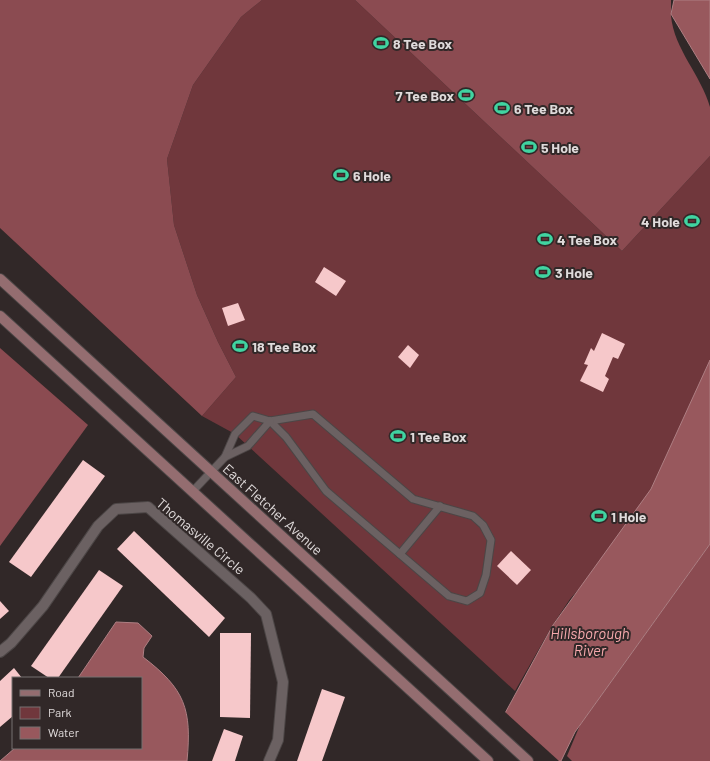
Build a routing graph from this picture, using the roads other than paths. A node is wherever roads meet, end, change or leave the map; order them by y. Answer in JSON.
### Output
{"nodes":[{"id":1,"x":0,"y":279,"type":"edge"},
{"id":2,"x":0,"y":316,"type":"edge"},
{"id":3,"x":270,"y":421,"type":"junction"},
{"id":4,"x":225,"y":457,"type":"junction"},
{"id":5,"x":211,"y":472,"type":"junction"},
{"id":6,"x":192,"y":492,"type":"junction"},
{"id":7,"x":440,"y":506,"type":"junction"},
{"id":8,"x":400,"y":554,"type":"junction"},
{"id":9,"x":0,"y":652,"type":"edge"},
{"id":10,"x":269,"y":761,"type":"edge"},
{"id":11,"x":488,"y":761,"type":"edge"},
{"id":12,"x":528,"y":761,"type":"edge"}],
"edges":[{"from":1,"to":5,"type":"main road","name":"East Fletcher Avenue"},
{"from":2,"to":6,"type":"main road"},
{"from":3,"to":4,"type":"lane"},
{"from":3,"to":4,"type":"lane"},
{"from":3,"to":7,"type":"lane"},
{"from":3,"to":8,"type":"lane"},
{"from":4,"to":5,"type":"lane"},
{"from":5,"to":6,"type":"lane"},
{"from":5,"to":12,"type":"main road","name":"East Fletcher Avenue"},
{"from":6,"to":11,"type":"main road"},
{"from":7,"to":8,"type":"lane"},
{"from":7,"to":8,"type":"lane"},
{"from":9,"to":10,"type":"street","name":"Thomasville Circle"}]}
